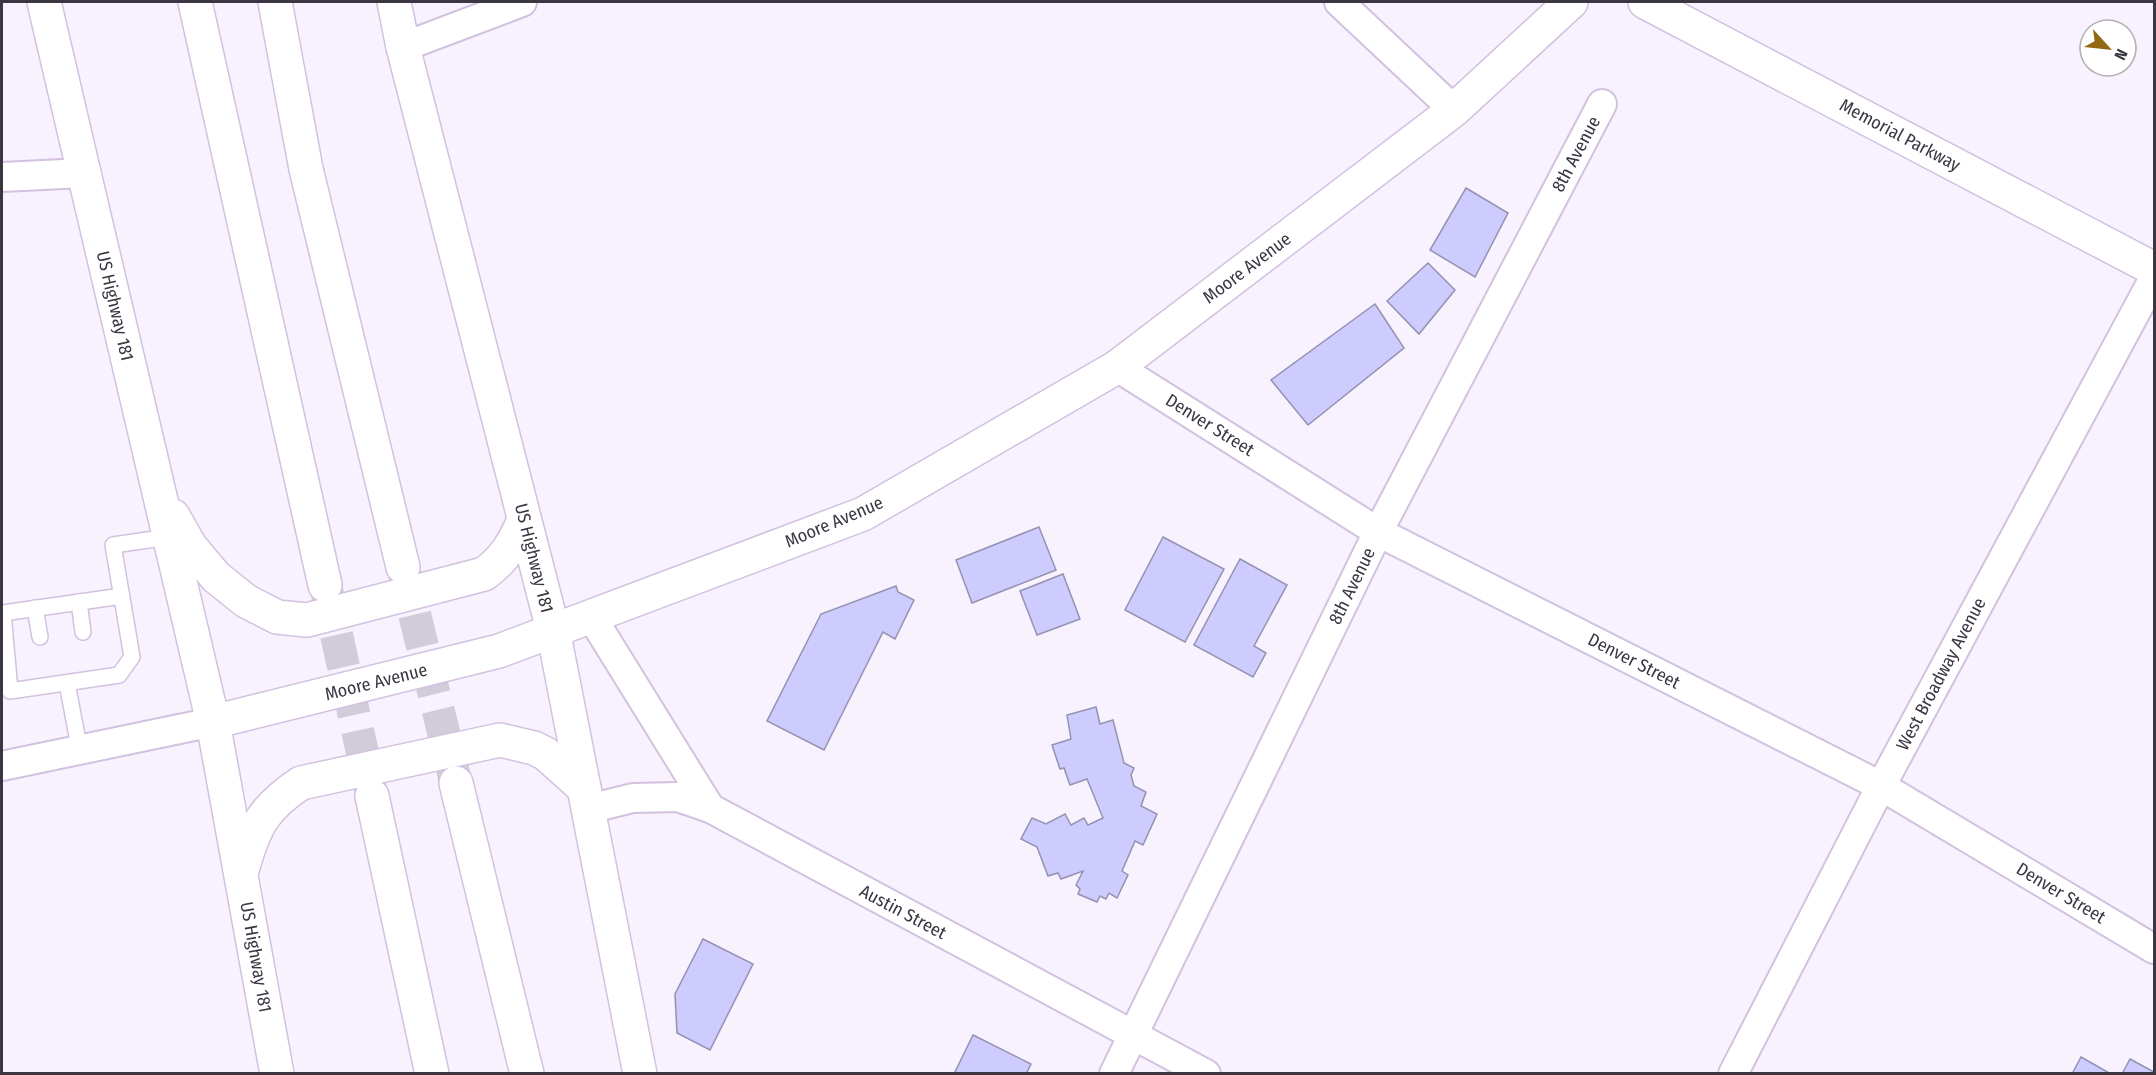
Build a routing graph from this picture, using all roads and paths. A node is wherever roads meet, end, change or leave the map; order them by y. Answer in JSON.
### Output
{"nodes":[{"id":1,"x":44,"y":2,"type":"edge"},
{"id":2,"x":195,"y":2,"type":"edge"},
{"id":3,"x":274,"y":2,"type":"edge"},
{"id":4,"x":394,"y":2,"type":"edge"},
{"id":5,"x":522,"y":2,"type":"edge"},
{"id":6,"x":1339,"y":2,"type":"edge"},
{"id":7,"x":1571,"y":2,"type":"edge"},
{"id":8,"x":1645,"y":2,"type":"edge"},
{"id":9,"x":404,"y":47,"type":"junction"},
{"id":10,"x":1602,"y":104,"type":"dead end"},
{"id":11,"x":1454,"y":110,"type":"junction"},
{"id":12,"x":84,"y":173,"type":"junction"},
{"id":13,"x":2,"y":177,"type":"edge"},
{"id":14,"x":2154,"y":269,"type":"edge"},
{"id":15,"x":2154,"y":278,"type":"edge"},
{"id":16,"x":1118,"y":367,"type":"junction"},
{"id":17,"x":159,"y":492,"type":"junction"},
{"id":18,"x":524,"y":520,"type":"junction"},
{"id":19,"x":1378,"y":532,"type":"junction"},
{"id":20,"x":169,"y":537,"type":"junction"},
{"id":21,"x":403,"y":567,"type":"tunnel mouth"},
{"id":22,"x":325,"y":585,"type":"tunnel mouth"},
{"id":23,"x":122,"y":596,"type":"junction"},
{"id":24,"x":79,"y":602,"type":"junction"},
{"id":25,"x":35,"y":608,"type":"junction"},
{"id":26,"x":591,"y":616,"type":"junction"},
{"id":27,"x":553,"y":630,"type":"junction"},
{"id":28,"x":83,"y":632,"type":"dead end"},
{"id":29,"x":40,"y":637,"type":"dead end"},
{"id":30,"x":67,"y":683,"type":"junction"},
{"id":31,"x":213,"y":722,"type":"junction"},
{"id":32,"x":80,"y":752,"type":"junction"},
{"id":33,"x":2,"y":766,"type":"edge"},
{"id":34,"x":456,"y":783,"type":"tunnel mouth"},
{"id":35,"x":1881,"y":786,"type":"junction"},
{"id":36,"x":372,"y":796,"type":"tunnel mouth"},
{"id":37,"x":586,"y":798,"type":"junction"},
{"id":38,"x":710,"y":808,"type":"junction"},
{"id":39,"x":240,"y":874,"type":"junction"},
{"id":40,"x":2154,"y":949,"type":"edge"},
{"id":41,"x":1134,"y":1035,"type":"junction"},
{"id":42,"x":527,"y":1070,"type":"edge"},
{"id":43,"x":277,"y":1074,"type":"edge"},
{"id":44,"x":430,"y":1074,"type":"edge"},
{"id":45,"x":640,"y":1074,"type":"edge"},
{"id":46,"x":1114,"y":1074,"type":"edge"},
{"id":47,"x":1206,"y":1074,"type":"edge"},
{"id":48,"x":1733,"y":1074,"type":"edge"}],
"edges":[{"from":1,"to":12,"type":"main road","name":"US Highway 181"},
{"from":2,"to":22,"type":"main road"},
{"from":3,"to":21,"type":"main road"},
{"from":4,"to":9,"type":"main road","name":"US Highway 181"},
{"from":5,"to":9,"type":"street"},
{"from":6,"to":11,"type":"street"},
{"from":7,"to":11,"type":"main road","name":"Moore Avenue"},
{"from":8,"to":14,"type":"main road","name":"Memorial Parkway"},
{"from":9,"to":18,"type":"main road","name":"US Highway 181"},
{"from":10,"to":19,"type":"street","name":"8th Avenue"},
{"from":11,"to":16,"type":"main road","name":"Moore Avenue"},
{"from":12,"to":13,"type":"street"},
{"from":12,"to":17,"type":"main road","name":"US Highway 181"},
{"from":15,"to":35,"type":"street","name":"West Broadway Avenue"},
{"from":16,"to":19,"type":"street","name":"Denver Street"},
{"from":16,"to":26,"type":"main road","name":"Moore Avenue"},
{"from":17,"to":18,"type":"main road"},
{"from":17,"to":20,"type":"main road","name":"US Highway 181"},
{"from":18,"to":27,"type":"main road","name":"US Highway 181"},
{"from":19,"to":35,"type":"street","name":"Denver Street"},
{"from":19,"to":41,"type":"street","name":"8th Avenue"},
{"from":20,"to":23,"type":"lane"},
{"from":20,"to":31,"type":"main road","name":"US Highway 181"},
{"from":23,"to":24,"type":"lane"},
{"from":23,"to":30,"type":"lane"},
{"from":24,"to":25,"type":"lane"},
{"from":24,"to":28,"type":"lane"},
{"from":25,"to":29,"type":"lane"},
{"from":25,"to":30,"type":"lane"},
{"from":26,"to":27,"type":"main road","name":"Moore Avenue"},
{"from":26,"to":38,"type":"street"},
{"from":27,"to":31,"type":"main road","name":"Moore Avenue"},
{"from":27,"to":37,"type":"main road","name":"US Highway 181"},
{"from":30,"to":32,"type":"lane"},
{"from":31,"to":32,"type":"street","name":"Moore Avenue"},
{"from":31,"to":39,"type":"main road","name":"US Highway 181"},
{"from":32,"to":33,"type":"street","name":"Moore Avenue"},
{"from":34,"to":42,"type":"main road"},
{"from":35,"to":40,"type":"street","name":"Denver Street"},
{"from":35,"to":48,"type":"street","name":"West Broadway Avenue"},
{"from":36,"to":44,"type":"main road"},
{"from":37,"to":38,"type":"street","name":"Austin Street"},
{"from":37,"to":39,"type":"main road"},
{"from":37,"to":45,"type":"main road","name":"US Highway 181"},
{"from":38,"to":41,"type":"street","name":"Austin Street"},
{"from":39,"to":43,"type":"main road","name":"US Highway 181"},
{"from":41,"to":46,"type":"street","name":"8th Avenue"},
{"from":41,"to":47,"type":"street","name":"Austin Street"}]}
